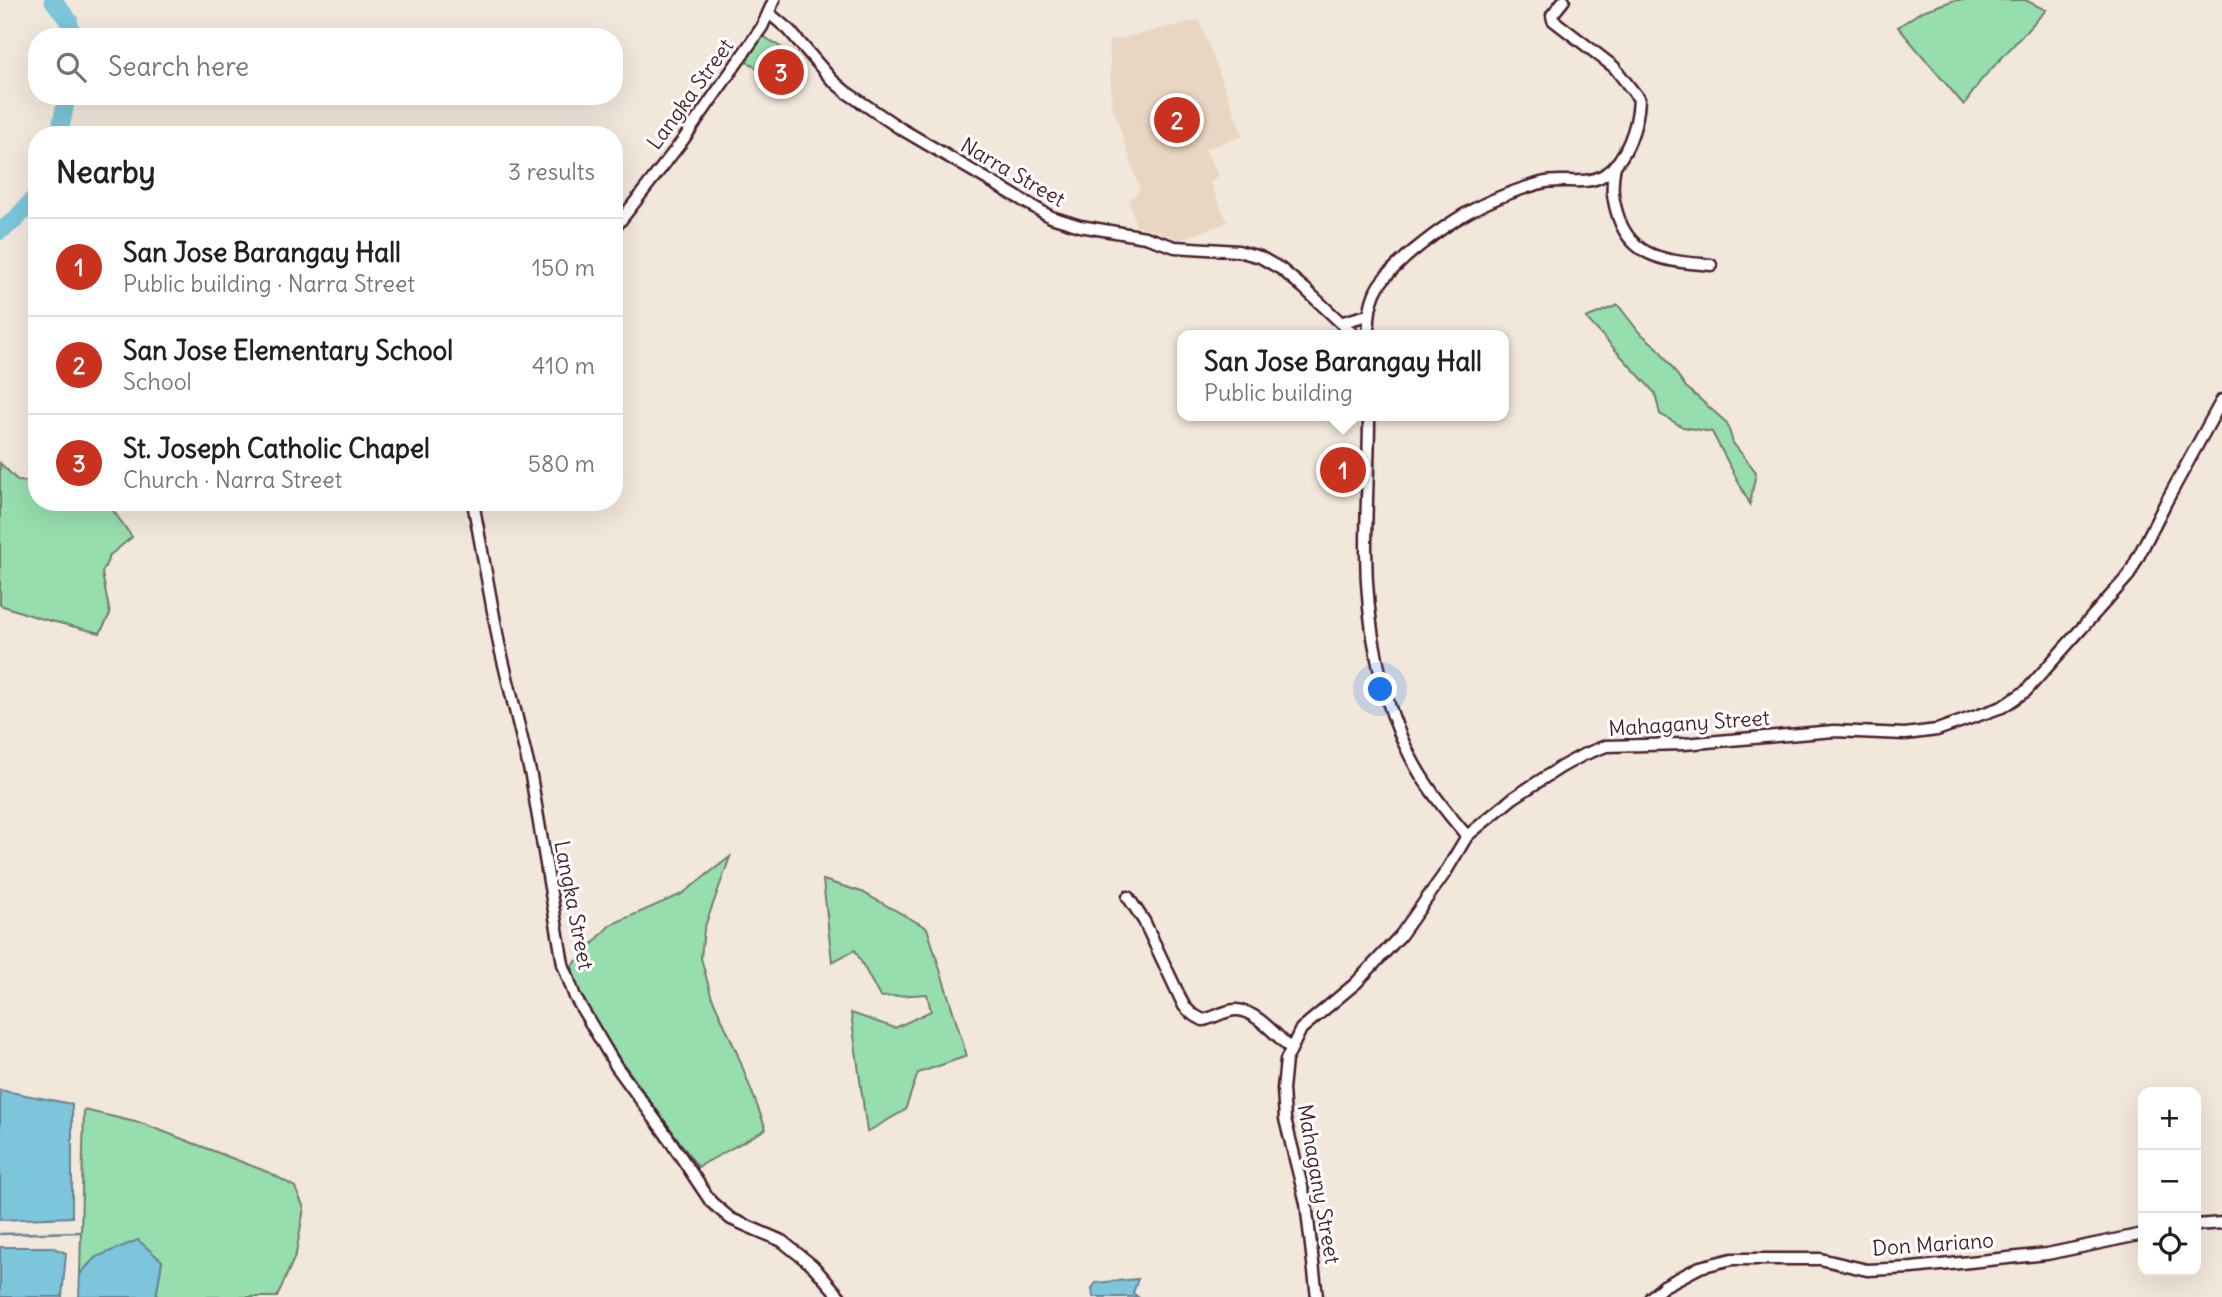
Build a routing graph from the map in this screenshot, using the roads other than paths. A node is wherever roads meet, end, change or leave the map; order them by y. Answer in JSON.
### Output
{"nodes":[{"id":1,"x":774,"y":0,"type":"edge"},
{"id":2,"x":1564,"y":0,"type":"edge"},
{"id":3,"x":770,"y":14,"type":"junction"},
{"id":4,"x":1615,"y":164,"type":"junction"},
{"id":5,"x":623,"y":217,"type":"edge"},
{"id":6,"x":1711,"y":265,"type":"dead end"},
{"id":7,"x":1368,"y":315,"type":"junction"},
{"id":8,"x":1343,"y":322,"type":"junction"},
{"id":9,"x":1350,"y":330,"type":"edge"},
{"id":10,"x":1368,"y":330,"type":"edge"},
{"id":11,"x":2222,"y":400,"type":"edge"},
{"id":12,"x":1369,"y":421,"type":"edge"},
{"id":13,"x":475,"y":511,"type":"edge"},
{"id":14,"x":1467,"y":836,"type":"junction"},
{"id":15,"x":1128,"y":897,"type":"dead end"},
{"id":16,"x":1290,"y":1048,"type":"junction"},
{"id":17,"x":2222,"y":1223,"type":"edge"},
{"id":18,"x":2201,"y":1225,"type":"edge"},
{"id":19,"x":2138,"y":1235,"type":"edge"},
{"id":20,"x":840,"y":1297,"type":"edge"},
{"id":21,"x":1317,"y":1297,"type":"edge"},
{"id":22,"x":1651,"y":1297,"type":"edge"}],
"edges":[{"from":1,"to":3,"type":"street"},
{"from":2,"to":4,"type":"street"},
{"from":3,"to":5,"type":"street","name":"Langka Street"},
{"from":3,"to":8,"type":"street","name":"Narra Street"},
{"from":4,"to":6,"type":"street"},
{"from":4,"to":7,"type":"street"},
{"from":7,"to":8,"type":"street"},
{"from":7,"to":10,"type":"street"},
{"from":8,"to":9,"type":"street","name":"Narra Street"},
{"from":11,"to":14,"type":"street","name":"Mahagany Street"},
{"from":12,"to":14,"type":"street"},
{"from":13,"to":20,"type":"street","name":"Langka Street"},
{"from":14,"to":16,"type":"street","name":"Mahagany Street"},
{"from":15,"to":16,"type":"street"},
{"from":16,"to":21,"type":"street","name":"Mahagany Street"},
{"from":17,"to":18,"type":"street"},
{"from":19,"to":22,"type":"street","name":"Don Mariano"}]}
